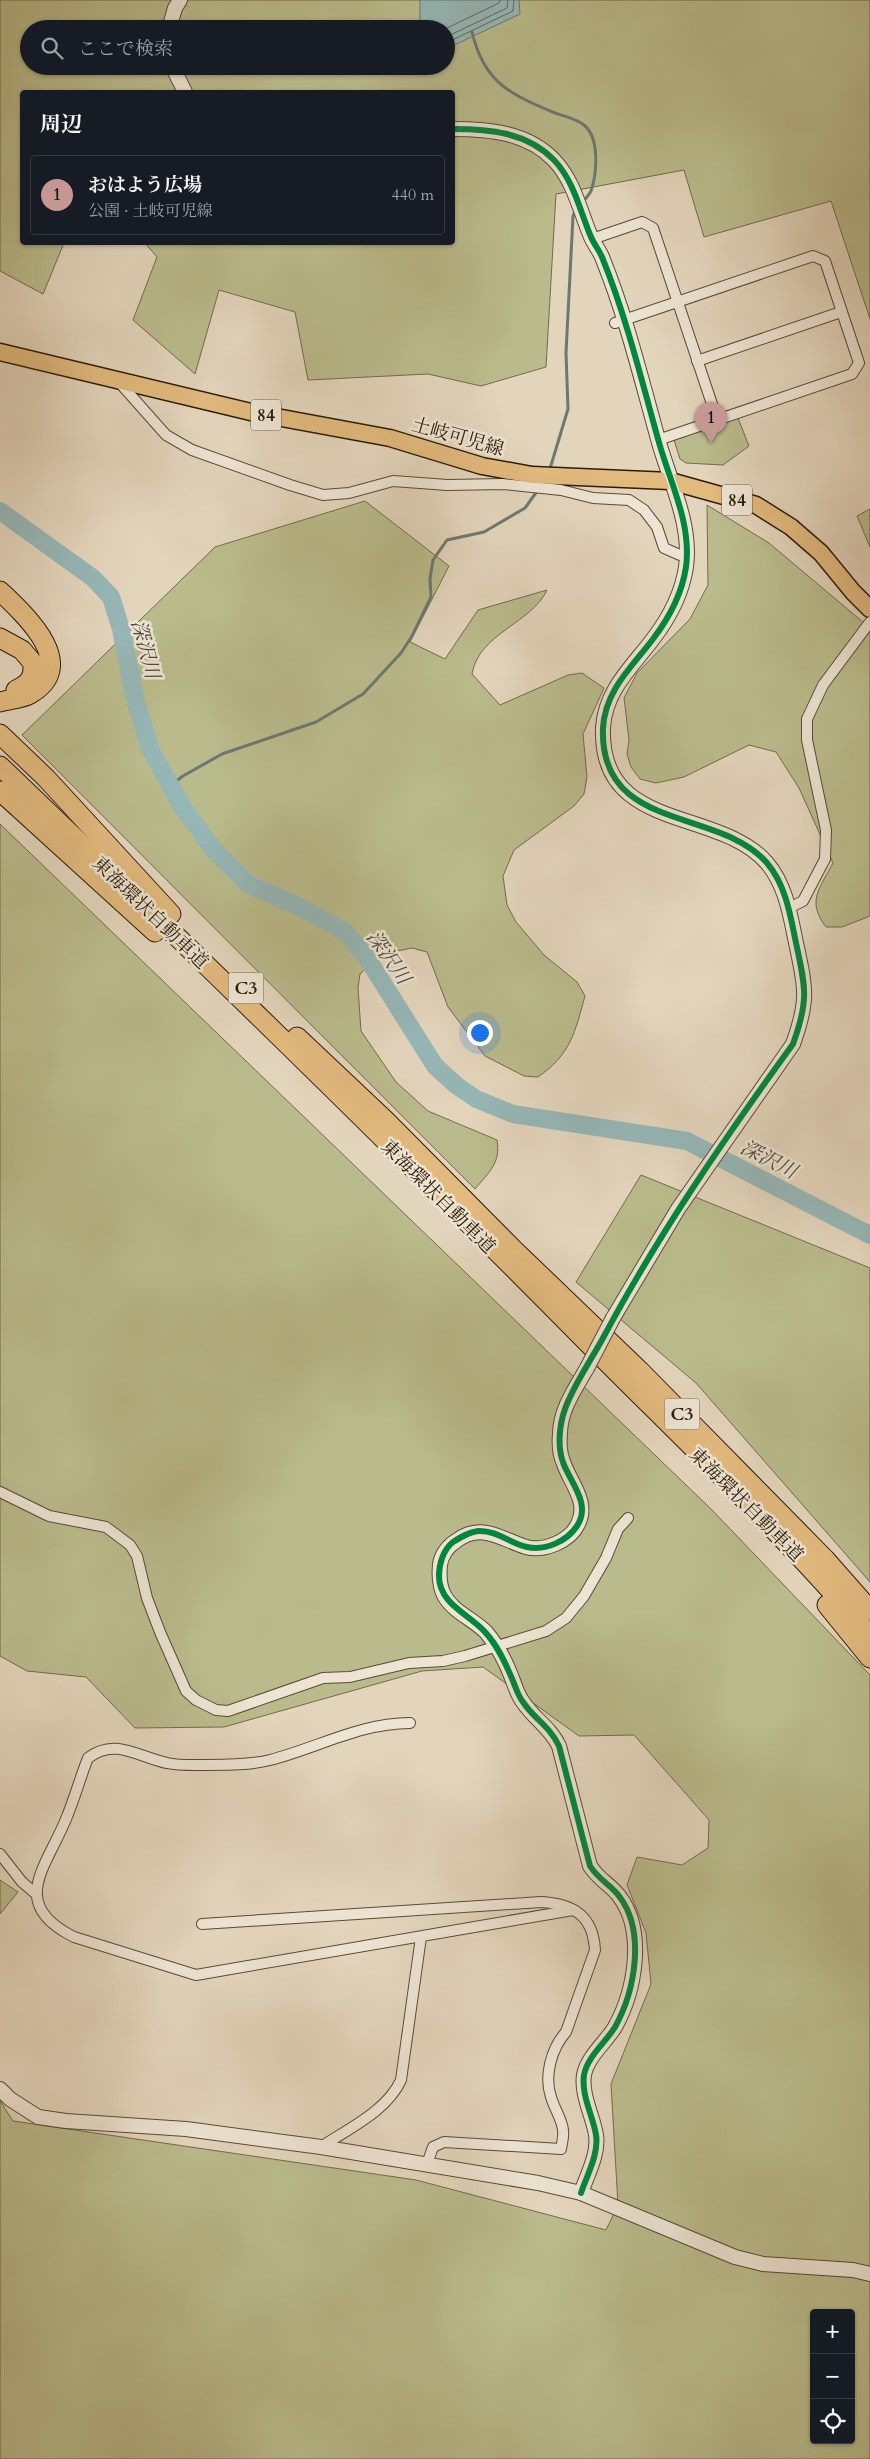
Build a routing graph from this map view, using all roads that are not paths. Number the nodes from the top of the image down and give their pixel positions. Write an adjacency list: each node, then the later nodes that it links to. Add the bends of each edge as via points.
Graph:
1 (180, 0): 2 (street)
2 (171, 20)
3 (176, 75): 4 (street)
4 (184, 90)
5 (455, 129): 6 (street, via 489,130 525,139 540,148 563,171)
6 (592, 239): 7 (street, via 642,222 653,228); 9 (street, via 602,256)
7 (676, 302): 8 (street, via 813,256 825,261); 9 (street); 11 (street)
8 (841, 312): 11 (street); 13 (street, via 859,363 852,374)
9 (619, 322): 14 (street, via 642,375)
10 (0, 352): 12 (main road, 土岐可児線 / 84)
11 (697, 361): 13 (street)
12 (119, 382): 15 (main road, 土岐可児線 / 84, via 254,413 390,438); 15 (street, via 166,435 192,450 323,495 349,493 393,481 447,485)
13 (717, 419): 14 (street)
14 (658, 440): 16 (street)
15 (532, 481): 17 (main road, 土岐可児線 / 84)
16 (670, 481): 17 (main road, 土岐可児線 / 84); 18 (street, via 683,517); 20 (main road, 土岐可児線 / 84, via 756,505 791,527 821,553)
17 (562, 484): 18 (street, via 594,498 629,500 644,510 656,527 664,548 680,555)
18 (687, 552): 29 (street, via 686,569 671,612 626,671 605,710 605,754 614,776 629,794 648,808 727,835 749,847 768,864)
19 (0, 591): 24 (highway, via 39,631 50,658 47,675 38,688 24,697)
20 (870, 609)
21 (870, 622): 29 (street, via 823,685 807,719 808,740 826,830 825,859 803,901)
22 (0, 638): 23 (highway, via 28,656 34,672 25,686 16,690)
23 (0, 690)
24 (0, 702)
25 (0, 734): 30 (highway, via 46,778)
26 (0, 756): 30 (highway, 東海環状自動車道 / C3)
27 (0, 766): 31 (highway, 東海環状自動車道 / C3)
28 (0, 791): 31 (highway, via 225,996)
29 (789, 908): 37 (street, bridge, via 806,990 806,1002 793,1044 678,1209 613,1318 565,1408 560,1432 564,1464 578,1491 582,1510 578,1524 559,1543 544,1548 527,1547 479,1531 463,1535 448,1546 440,1561 438,1578 444,1595 486,1633)
30 (171, 914): 35 (highway, 東海環状自動車道 / C3, via 640,1371 825,1559)
31 (301, 1059): 32 (highway, 東海環状自動車道 / C3)
32 (687, 1444): 36 (highway, 東海環状自動車道 / C3, via 790,1547); 38 (highway, C3)
33 (0, 1492): 37 (street, via 49,1516 106,1526 130,1545 186,1692 216,1710 228,1711 323,1678 350,1677 409,1663 443,1661)
34 (628, 1518): 37 (street, via 618,1529 584,1596 566,1618 546,1631)
35 (870, 1610)
36 (870, 1634)
37 (496, 1647): 48 (street, via 505,1660 522,1702 554,1735 590,1866 619,1895 636,1932 636,1952 624,2008 584,2074 584,2089 597,2149)
38 (870, 1658)
39 (410, 1723): 41 (street, via 367,1727 269,1760 224,1765 166,1763 129,1749 113,1747 96,1752 88,1758 66,1819 39,1876)
40 (0, 1854): 41 (street)
41 (36, 1894): 44 (street, via 38,1908 62,1931 196,1975)
42 (573, 1910): 43 (street, via 558,1903 541,1902); 44 (street); 47 (street, via 590,1925 595,1950 566,2032 551,2058 548,2084 563,2130 561,2149 444,2142 433,2147)
43 (202, 1924)
44 (421, 1937): 46 (street, via 401,2080 397,2089 382,2106)
45 (0, 2089): 46 (street, via 10,2100 38,2117 186,2129)
46 (321, 2147): 47 (street)
47 (427, 2164): 48 (street)
48 (581, 2193): 49 (street, via 735,2257 763,2264)
49 (870, 2274)

